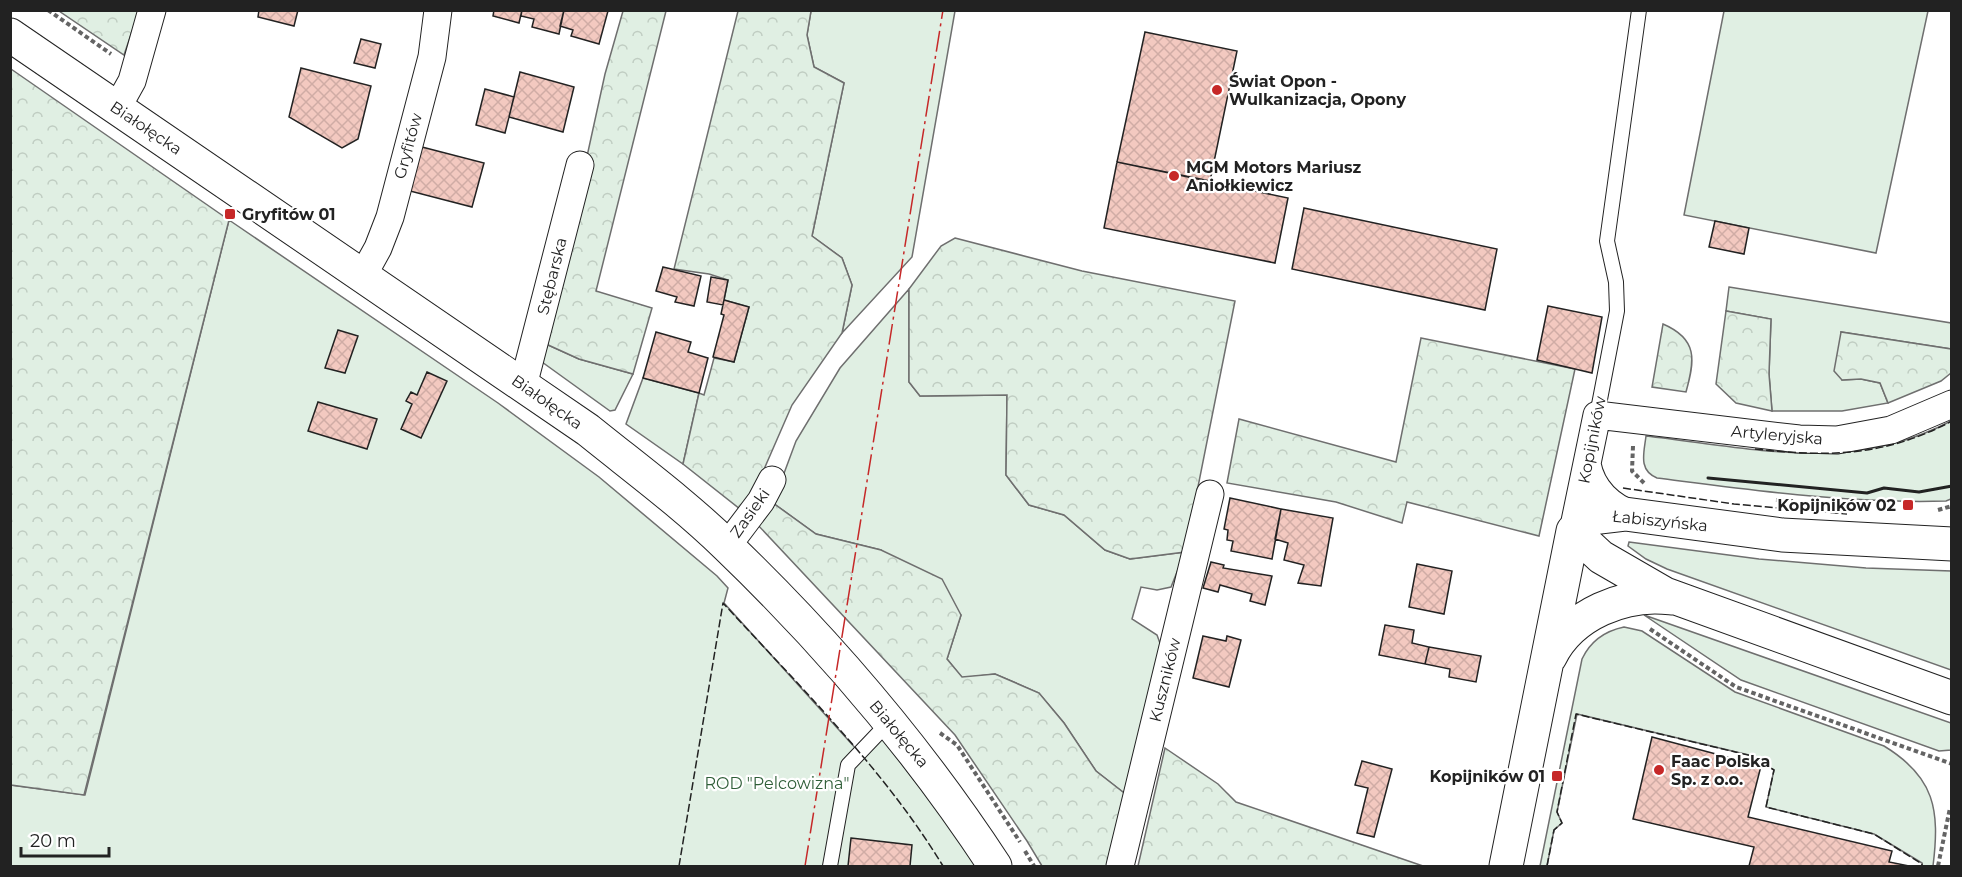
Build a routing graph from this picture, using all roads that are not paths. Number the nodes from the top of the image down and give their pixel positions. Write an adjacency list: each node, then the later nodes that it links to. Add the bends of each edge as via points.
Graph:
1 (152, 10): 5 (street, via 132,81)
2 (438, 10): 7 (street, Gryfitów, via 432,57 390,217)
3 (1639, 10): 10 (lane, Kopijników, via 1606,241 1616,282 1617,311)
4 (10, 35): 5 (street, Białołęcka)
5 (117, 108): 7 (street, Białołęcka)
6 (580, 165): 8 (street, Stębarska)
7 (362, 277): 8 (street, Białołęcka)
8 (523, 386): 17 (street, Białołęcka, via 588,430)
9 (1952, 404): 10 (street, Artyleryjska, via 1891,430 1837,440)
10 (1597, 416): 11 (street, Kopijników)
11 (1587, 464): 14 (street, via 1592,481 1603,496); 15 (street, Kopijników)
12 (772, 480): 17 (street, Zasieki)
13 (1209, 494): 24 (street, Kuszników)
14 (1635, 516): 15 (street, Łabiszyńska, via 1602,515); 16 (street, Łabiszyńska, via 1782,535)
15 (1573, 531): 18 (street, via 1600,557 1648,586); 19 (street, Kopijników)
16 (1952, 544)
17 (727, 546): 21 (street, Białołęcka, via 787,606)
18 (1684, 601): 19 (street, via 1646,597 1605,608 1564,637); 20 (street)
19 (1547, 663): 25 (street, Kopijników)
20 (1952, 698)
21 (890, 721): 22 (lane, via 848,765); 23 (street, Białołęcka, via 940,784)
22 (830, 867)
23 (995, 867)
24 (1120, 867)
25 (1506, 867)

